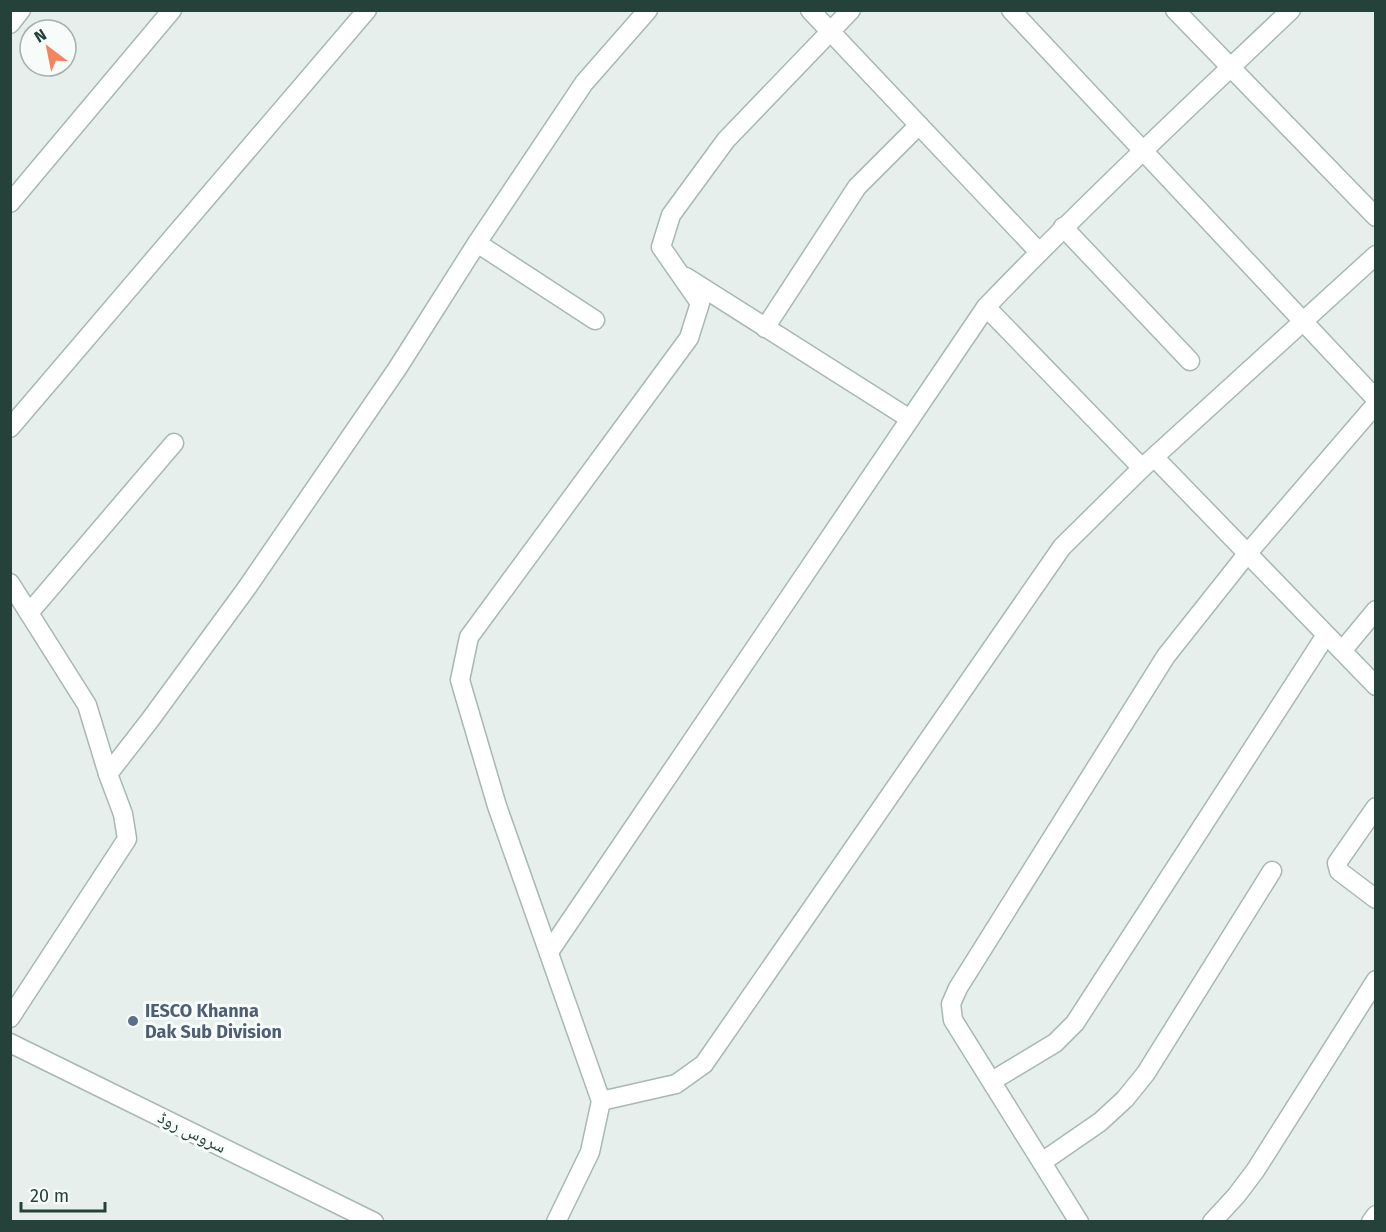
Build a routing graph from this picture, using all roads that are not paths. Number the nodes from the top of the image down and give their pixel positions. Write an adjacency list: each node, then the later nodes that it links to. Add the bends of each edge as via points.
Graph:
1 (21, 10): 10 (street)
2 (172, 10): 15 (street)
3 (367, 10): 29 (street)
4 (648, 10): 18 (street, via 584,83)
5 (810, 10): 11 (street)
6 (851, 10): 11 (street)
7 (1011, 10): 14 (street)
8 (1175, 10): 12 (street)
9 (1291, 10): 12 (street)
10 (10, 24)
11 (830, 31): 13 (street); 21 (street, via 726,140 671,215 661,247)
12 (1231, 68): 14 (street); 16 (street)
13 (919, 125): 19 (street); 25 (street, via 857,187)
14 (1142, 151): 17 (street); 24 (street)
15 (10, 203)
16 (1376, 217)
17 (1063, 228): 19 (street); 26 (street)
18 (477, 243): 23 (street); 39 (street, via 397,369 246,589)
19 (1039, 252): 22 (street)
20 (1376, 255): 24 (street)
21 (676, 271): 25 (street); 43 (street, via 700,303 688,338 469,637 460,680 497,806)
22 (986, 307): 28 (street); 31 (street)
23 (595, 320)
24 (1302, 323): 27 (street); 31 (street)
25 (765, 328): 28 (street)
26 (1190, 361)
27 (1376, 402): 32 (street)
28 (910, 419): 43 (street)
29 (10, 428)
30 (174, 443): 35 (street)
31 (1149, 463): 32 (street); 48 (street, via 1062,546 704,1064 676,1084)
32 (1247, 554): 36 (street); 47 (street, via 1166,656 958,988 951,1004 953,1020)
33 (10, 583): 35 (street)
34 (1376, 610): 37 (street)
35 (29, 613): 39 (street, via 87,705)
36 (1326, 635): 37 (street); 47 (street, via 1075,1023 1055,1043)
37 (1342, 651): 38 (street)
38 (1376, 686)
39 (108, 774): 45 (street, via 123,814 127,839)
40 (1376, 807): 42 (street, via 1337,867)
41 (1272, 871): 49 (street, via 1146,1073 1100,1122)
42 (1376, 899)
43 (549, 952): 48 (street)
44 (1376, 980): 54 (street, via 1255,1171)
45 (10, 1018)
46 (10, 1043): 51 (street, سروس روڈ)
47 (992, 1081): 49 (street)
48 (601, 1101): 52 (street, via 590,1152)
49 (1042, 1162): 53 (street)
50 (1376, 1215): 55 (street)
51 (374, 1221)
52 (556, 1221)
53 (1079, 1221)
54 (1212, 1221)
55 (1371, 1221)

